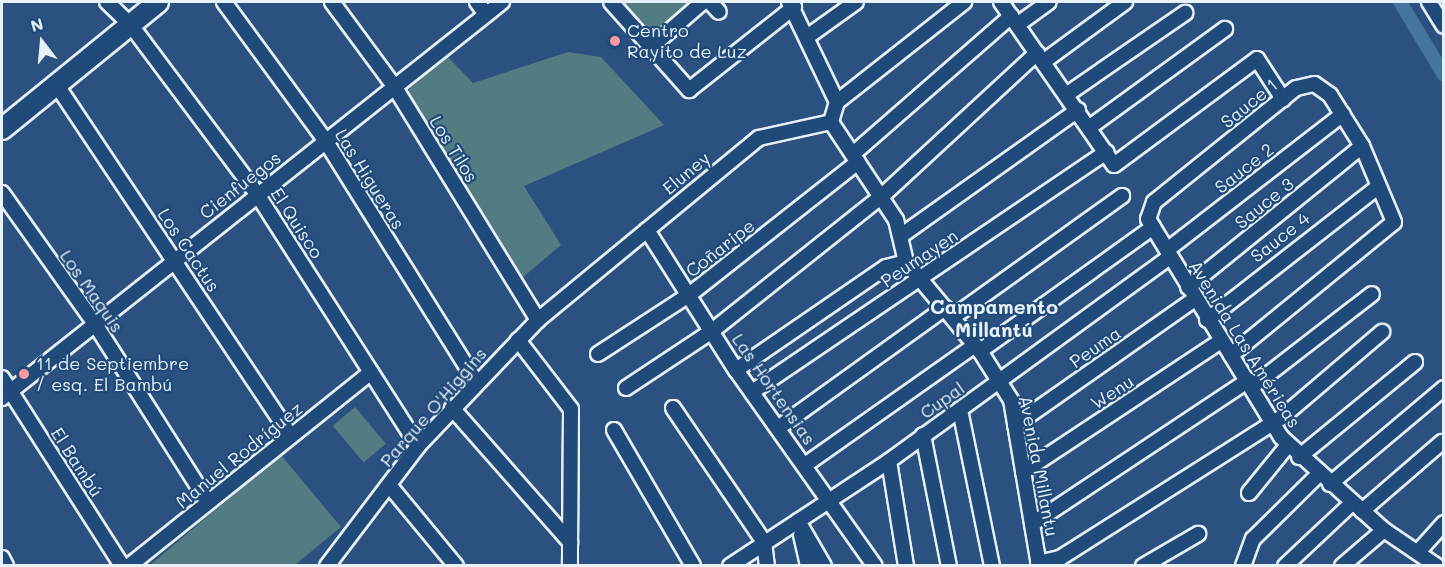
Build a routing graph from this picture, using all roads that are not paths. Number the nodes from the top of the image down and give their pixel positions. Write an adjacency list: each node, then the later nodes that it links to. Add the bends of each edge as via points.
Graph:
1 (107, 2): 19 (street, El Quisco)
2 (158, 2): 19 (street)
3 (224, 2): 35 (street, Las Higueras)
4 (332, 2): 26 (street, Los Tilos)
5 (477, 2): 17 (street)
6 (502, 2): 17 (street, Cienfuegos)
7 (611, 2): 23 (street)
8 (703, 2): 23 (street)
9 (856, 2): 22 (street)
10 (964, 2): 29 (street)
11 (1001, 2): 18 (street)
12 (1049, 2): 18 (street, Coñaripe)
13 (1125, 2): 24 (street)
14 (791, 4): 22 (street); 23 (street, via 689,90)
15 (1435, 4): 20 (street)
16 (1185, 13): 27 (street)
17 (486, 14): 26 (street, Cienfuegos)
18 (1014, 21): 24 (street); 38 (street, Coñaripe)
19 (130, 24): 25 (street); 41 (street, El Quisco)
20 (1443, 26)
21 (1225, 29): 33 (street)
22 (807, 37): 29 (street)
23 (651, 47)
24 (1040, 57): 27 (street); 42 (street)
25 (57, 84): 34 (street); 48 (street, Los Cactus)
26 (394, 86): 35 (street, Cienfuegos); 56 (street, Los Tilos)
27 (1066, 95): 30 (street)
28 (1282, 99): 31 (street, Sauce 1, via 1314,84); 37 (street, via 1257,59 1114,165); 44 (street, Sauce 1, via 1154,202)
29 (837, 102): 32 (street)
30 (1078, 110): 33 (street); 46 (street)
31 (1343, 114): 36 (street, Sauce 1); 47 (street, Sauce 2)
32 (831, 122): 38 (street); 45 (street, Eluney, via 759,138)
33 (1090, 127): 37 (street)
34 (2, 129)
35 (325, 140): 41 (street, Cienfuegos); 71 (street, Las Higueras)
36 (1362, 146): 39 (street, Sauce 1); 52 (street, Sauce 3)
37 (1106, 152): 50 (street, Peumayen)
38 (856, 158): 42 (street); 54 (street, Coñaripe)
39 (1378, 187): 57 (street, Sauce 4); 65 (street, Sauce 1, via 1394,222)
40 (2, 193): 58 (street, Los Maquis)
41 (257, 194): 48 (street, Cienfuegos); 68 (street, El Quisco)
42 (882, 196): 46 (street); 59 (street)
43 (1122, 196): 55 (street)
44 (1150, 223): 47 (street, Avenida Las Américas); 63 (street)
45 (647, 230): 51 (street, Eluney); 54 (street, Las Hortensias)
46 (902, 235): 49 (street)
47 (1169, 254): 52 (street, Avenida Las Américas); 70 (street, Cupal)
48 (174, 261): 58 (street, Cienfuegos); 85 (street, Los Cactus)
49 (906, 262): 50 (street, Avenida Millantu); 67 (street, via 886,267)
50 (920, 279): 55 (street, Avenida Millantu); 75 (street, Peumayen)
51 (580, 284): 56 (street, Parque O'Higgins)
52 (1192, 293): 57 (street, Avenida Las Américas); 81 (street, Peuma)
53 (1372, 294): 72 (street)
54 (689, 295): 59 (street, Las Hortensias); 64 (street, Coñaripe)
55 (949, 312): 63 (street, Avenida Millantu); 82 (street)
56 (538, 320): 61 (street, Parque O'Higgins)
57 (1207, 320): 62 (street, Avenida Las Américas)
58 (95, 324): 76 (street, Cienfuegos); 98 (street, Los Maquis)
59 (712, 331): 67 (street, Las Hortensias); 73 (street)
60 (1382, 332): 80 (street, via 1281,418)
61 (518, 340): 71 (street, Parque O'Higgins); 106 (street, via 570,406)
62 (1221, 341): 65 (street, Avenida Las Américas); 92 (street, Wenu)
63 (978, 348): 70 (street, Avenida Millantu); 91 (street)
64 (598, 354)
65 (1231, 355): 72 (street, Avenida Las Américas)
66 (1415, 362): 89 (street)
67 (736, 370): 75 (street, Las Hortensias)
68 (371, 372): 85 (street, Manuel Rodríguez); 88 (street, El Quisco)
69 (2, 378): 76 (street, El Bambú)
70 (1001, 381): 79 (street, Cupal); 81 (street, Avenida Millantu)
71 (476, 382): 77 (street, Parque O'Higgins)
72 (1251, 383): 80 (street, Avenida Las Américas); 102 (street)
73 (626, 388)
74 (1443, 388): 94 (street)
75 (752, 392): 82 (street, Las Hortensias)
76 (6, 394): 112 (street, El Bambú)
77 (452, 408): 88 (street, Parque O'Higgins); 106 (street)
78 (673, 408): 105 (street)
79 (960, 410): 84 (street, Cupal); 125 (street)
80 (1271, 420): 87 (street, Avenida Las Américas); 109 (street, via 1060,558)
81 (1016, 425): 92 (street, Avenida Millantu)
82 (778, 428): 91 (street, Las Hortensias)
83 (614, 430): 117 (street)
84 (923, 435): 90 (street, Cupal); 124 (street)
85 (291, 436): 98 (street, Manuel Rodríguez)
86 (1442, 442): 99 (street)
87 (1288, 445): 89 (street, Avenida Las Américas); 96 (street)
88 (418, 446): 95 (street, Parque O'Higgins)
89 (1299, 457): 93 (street, Avenida Las Américas)
90 (889, 461): 97 (street, Cupal); 123 (street)
91 (805, 465): 97 (street, Las Hortensias)
92 (1023, 472): 102 (street, Avenida Millantu)
93 (1319, 474): 94 (street, Avenida Las Américas); 126 (street, via 1253,539)
94 (1330, 484): 99 (street, Avenida Las Américas)
95 (389, 485): 114 (street, Parque O'Higgins); 115 (street)
96 (1249, 493)
97 (831, 498): 100 (street, Cupal); 122 (street, Las Hortensias)
98 (208, 502): 113 (street, Manuel Rodríguez)
99 (1357, 507): 103 (street, Avenida Las Américas); 127 (street)
100 (798, 521): 105 (street, Cupal); 120 (street); 121 (street)
101 (1443, 523): 107 (street)
102 (1032, 524): 109 (street, Avenida Millantu)
103 (1384, 530): 107 (street, Avenida Las Américas); 128 (street)
104 (1198, 534): 110 (street)
105 (764, 542): 118 (street, Cupal); 119 (street)
106 (570, 543): 116 (street)
107 (1418, 552): 129 (street, Avenida Las Américas)
108 (2, 558): 111 (street)
109 (1038, 564)
110 (1148, 564)
111 (6, 566)
112 (122, 566)
113 (129, 566)
114 (327, 566)
115 (456, 566)
116 (570, 566)
117 (693, 566)
118 (730, 566)
119 (767, 566)
120 (808, 566)
121 (824, 566)
122 (875, 566)
123 (906, 566)
124 (949, 566)
125 (992, 566)
126 (1243, 566)
127 (1285, 566)
128 (1342, 566)
129 (1437, 566)

